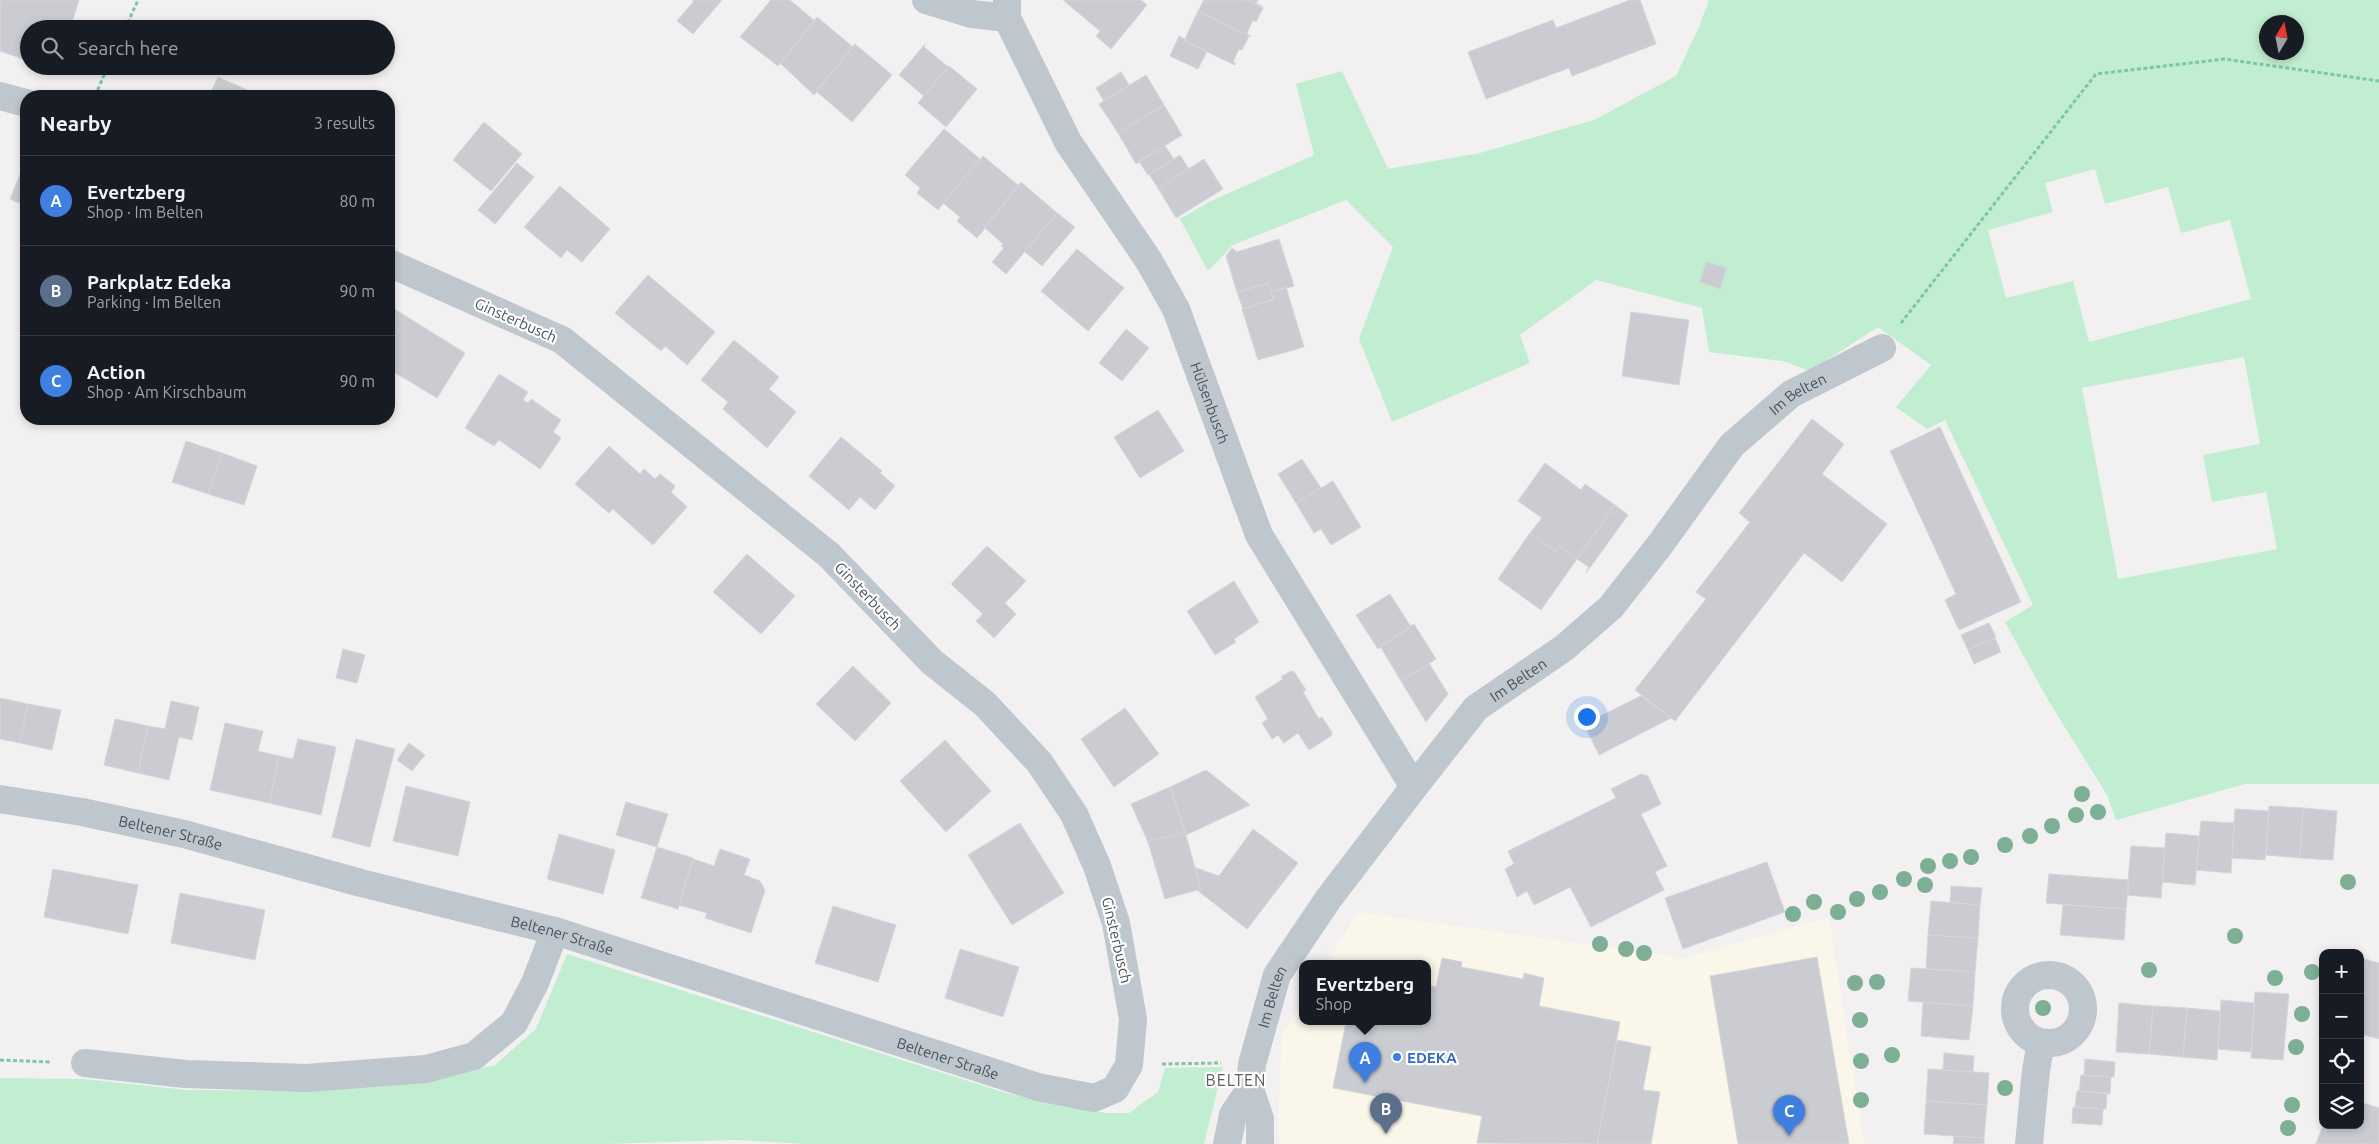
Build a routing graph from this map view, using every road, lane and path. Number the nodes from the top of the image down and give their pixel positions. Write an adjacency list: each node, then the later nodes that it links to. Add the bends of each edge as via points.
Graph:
1 (138, 0): 4 (path)
2 (926, 0): 3 (street, Hülsenbusch, via 972,14)
3 (1007, 9): 12 (street, Hülsenbusch, via 1068,142 1149,262 1176,310 1259,535)
4 (129, 20)
5 (104, 75): 7 (path)
6 (2379, 81): 11 (path, via 2224,59 2096,74)
7 (98, 90)
8 (0, 96): 9 (street)
9 (20, 101)
10 (395, 266): 18 (street, Ginsterbusch, via 562,340 829,555 932,662 985,704 1039,762 1074,814 1097,866 1116,923 1134,1020)
11 (1882, 348): 12 (street, Im Belten, via 1791,394 1732,445 1611,607 1564,648 1476,708)
12 (1414, 787): 19 (street, Im Belten, via 1329,898 1277,975)
13 (0, 799): 14 (street, Beltener Straße, via 82,812 184,834 361,883)
14 (554, 931): 17 (street, via 535,983 514,1023 474,1056 426,1069 307,1078 185,1074); 20 (street, Beltener Straße, via 1038,1087 1094,1098)
15 (2041, 1043): 23 (street)
16 (0, 1060): 17 (path)
17 (85, 1063)
18 (1129, 1065): 19 (path, via 1199,1063); 20 (street, Ginsterbusch)
19 (1251, 1076): 21 (street, Im Belten, via 1233,1115); 22 (street, via 1260,1119)
20 (1115, 1089)
21 (1227, 1144)
22 (1260, 1144)
23 (2029, 1144)

